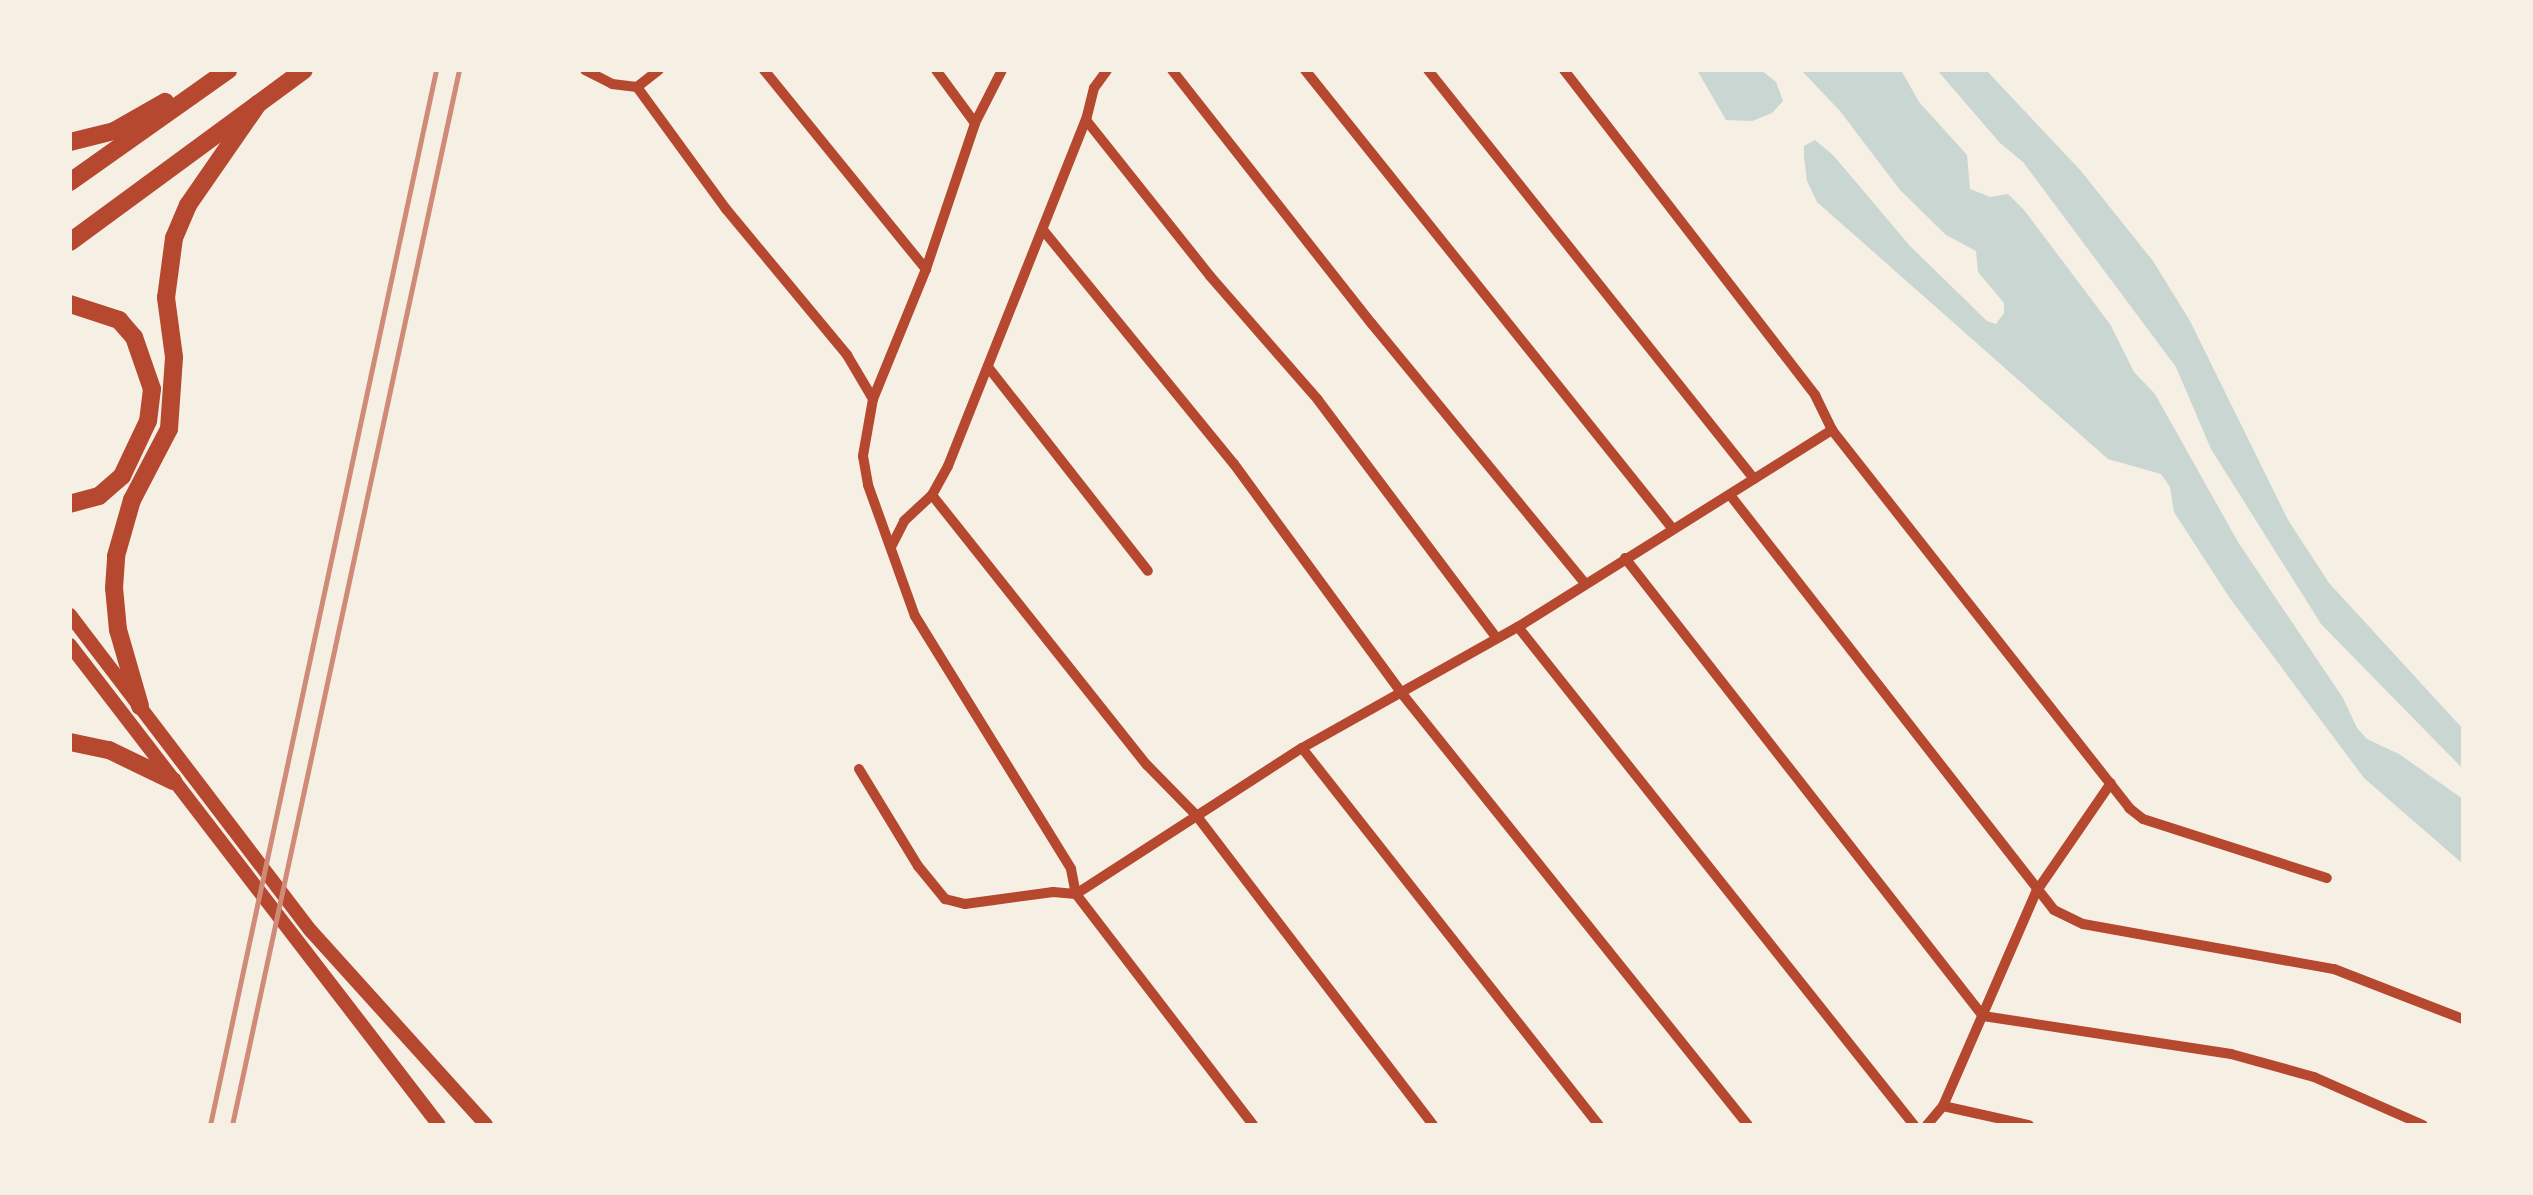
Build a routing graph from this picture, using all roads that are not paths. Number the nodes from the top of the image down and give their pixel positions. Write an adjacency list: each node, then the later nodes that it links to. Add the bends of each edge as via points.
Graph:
1 (225, 70): 17 (highway, via 114,131); 18 (highway)
2 (304, 70): 14 (highway)
3 (585, 70): 13 (street)
4 (659, 70): 13 (street)
5 (764, 70): 21 (street)
6 (936, 70): 16 (street)
7 (1002, 70): 16 (street)
8 (1106, 70): 15 (street)
9 (1172, 70): 34 (street)
10 (1305, 70): 30 (street)
11 (1428, 70): 26 (street)
12 (1564, 70): 25 (street, via 1815,395)
13 (637, 88): 24 (street, via 847,356)
14 (258, 104): 20 (highway); 40 (highway, via 188,205 174,238 166,298 174,357 170,429 132,500 116,556 118,630)
15 (1086, 120): 19 (street); 37 (street, via 1318,400)
16 (975, 122): 21 (street)
17 (70, 142)
18 (70, 182)
19 (1043, 230): 23 (street); 39 (street, via 1234,464)
20 (70, 242)
21 (926, 269): 24 (street)
22 (70, 304): 29 (highway, via 119,320 134,337 152,389 148,421 122,476 98,496)
23 (988, 366): 27 (street); 33 (street)
24 (873, 399): 31 (street, via 864,456)
25 (1832, 430): 26 (street); 45 (street)
26 (1754, 480): 28 (street)
27 (932, 495): 31 (street, via 904,522); 46 (street, via 1147,764)
28 (1730, 496): 30 (street); 48 (street)
29 (70, 504)
30 (1672, 528): 32 (street)
31 (891, 547): 49 (street, via 914,616 1070,868)
32 (1625, 558): 34 (street); 50 (street)
33 (1148, 571)
34 (1585, 583): 36 (street)
35 (70, 616): 40 (main road)
36 (1518, 627): 37 (street); 59 (street)
37 (1496, 637): 39 (street)
38 (70, 645): 44 (main road)
39 (1403, 695): 42 (street); 58 (street)
40 (140, 706): 54 (main road, via 311,931)
41 (70, 742): 44 (highway, via 109,750)
42 (1302, 748): 46 (street); 57 (street)
43 (859, 770): 49 (street, via 945,899 965,904)
44 (172, 781): 53 (main road)
45 (2111, 783): 47 (street, via 2143,818); 48 (street)
46 (1196, 814): 49 (street); 56 (street)
47 (2327, 878)
48 (2036, 892): 50 (street); 51 (street, via 2083,924 2316,964)
49 (1076, 894): 55 (street)
50 (1984, 1016): 52 (street); 62 (street, via 2231,1054 2314,1077)
51 (2463, 1019)
52 (1943, 1106): 60 (street); 61 (street)
53 (440, 1125)
54 (486, 1125)
55 (1254, 1125)
56 (1433, 1125)
57 (1600, 1125)
58 (1748, 1125)
59 (1914, 1125)
60 (1927, 1125)
61 (2029, 1125)
62 (2423, 1125)

